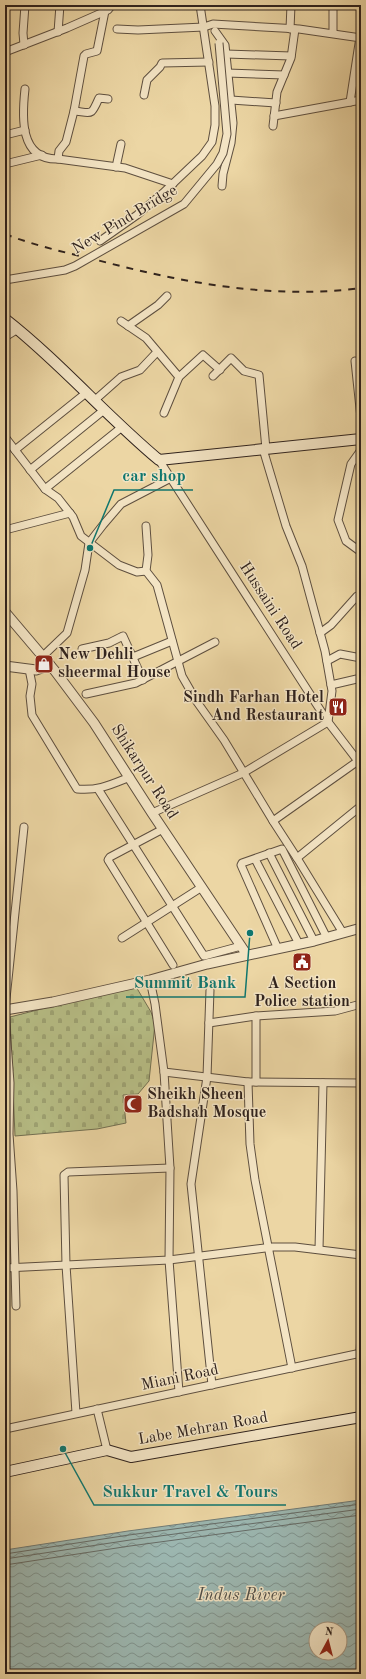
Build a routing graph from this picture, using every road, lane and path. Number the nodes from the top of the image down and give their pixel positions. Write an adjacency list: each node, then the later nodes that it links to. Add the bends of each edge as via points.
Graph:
1 (25, 5): 15 (street, via 22,33)
2 (60, 5): 12 (street)
3 (112, 5): 7 (street)
4 (291, 5): 11 (street)
5 (333, 5): 13 (street)
6 (201, 7): 8 (street); 9 (street)
7 (105, 11): 12 (street); 30 (street, via 96,51 84,56)
8 (204, 27): 9 (street); 10 (street); 19 (street)
9 (214, 28): 11 (street); 17 (street, via 225,45); 43 (street, New Pind Bridge, bridge, via 219,43 226,144 217,164 184,204 75,266)
10 (117, 29)
11 (293, 29): 13 (street); 18 (street)
12 (58, 32): 15 (street)
13 (332, 33): 14 (street)
14 (360, 38): 20 (street)
15 (24, 45): 16 (street)
16 (5, 52)
17 (226, 54): 18 (street); 21 (street)
18 (291, 56): 22 (street)
19 (209, 62): 24 (street, via 162,63 147,80); 40 (street, via 215,106 212,142 202,156)
20 (358, 67): 28 (street)
21 (226, 73): 22 (street); 26 (street)
22 (284, 75): 29 (street, via 277,92)
23 (25, 89): 33 (street, via 22,112)
24 (144, 95)
25 (108, 99): 30 (street, via 99,98 91,112)
26 (231, 100): 29 (street); 41 (street, via 232,137)
27 (361, 100): 28 (street)
28 (350, 102): 31 (street)
29 (276, 103): 31 (street)
30 (74, 111): 37 (street, via 66,142 59,150)
31 (274, 116): 32 (street)
32 (273, 126)
33 (24, 130): 34 (street); 36 (street, via 27,140)
34 (5, 135)
35 (121, 144): 39 (street)
36 (42, 155): 37 (street, via 49,159); 38 (street)
37 (58, 159): 39 (street)
38 (5, 164)
39 (116, 167): 40 (street)
40 (173, 184): 42 (street)
41 (222, 186)
42 (100, 241)
43 (5, 280)
44 (167, 296): 47 (street)
45 (5, 319): 48 (main road)
46 (121, 321): 47 (street)
47 (128, 326): 50 (street, via 146,338)
48 (18, 329): 49 (street); 55 (main road)
49 (5, 337)
50 (157, 352): 53 (street); 57 (street, via 140,370 121,377)
51 (354, 361): 56 (street)
52 (220, 370): 53 (street, via 203,355); 54 (street); 64 (street, via 231,358 244,371 259,375)
53 (179, 376): 59 (street)
54 (213, 376)
55 (86, 393): 57 (main road); 65 (street)
56 (360, 399): 60 (street)
57 (94, 400): 58 (main road)
58 (104, 410): 61 (main road); 68 (street)
59 (164, 413)
60 (361, 418)
61 (122, 427): 67 (main road); 70 (street)
62 (5, 438): 65 (street)
63 (361, 439): 64 (main road)
64 (265, 449): 67 (main road); 79 (street)
65 (15, 450): 68 (street)
66 (361, 450): 75 (street, via 351,464 338,520 346,541)
67 (159, 460): 69 (street, Hussaini Road)
68 (30, 470): 70 (street)
69 (171, 478): 74 (street, via 121,504); 95 (street, Hussaini Road)
70 (45, 489): 71 (street, via 58,498)
71 (70, 513): 73 (street); 74 (street, via 81,536)
72 (146, 526): 76 (street)
73 (5, 530)
74 (90, 543): 76 (street, via 119,565 137,572); 83 (street, via 86,570 67,633)
75 (361, 552)
76 (146, 571): 80 (street, via 157,585)
77 (361, 595): 79 (street)
78 (5, 612): 83 (street, Shikarpur Road)
79 (320, 633): 87 (street)
80 (172, 641): 84 (street); 86 (street)
81 (215, 642): 86 (street)
82 (82, 649): 84 (street, via 109,643 123,636)
83 (42, 657): 88 (street, Shikarpur Road)
84 (133, 657): 92 (street)
85 (361, 658): 87 (street, via 340,654)
86 (178, 661): 92 (street); 97 (street, via 182,676 197,702)
87 (327, 661): 93 (street)
88 (50, 665): 90 (street, via 36,670); 98 (street, Shikarpur Road, via 94,723)
89 (5, 666): 90 (street)
90 (29, 669): 99 (street, via 32,684 32,715 77,789)
91 (361, 678): 93 (street)
92 (143, 680): 94 (street)
93 (331, 685): 95 (street)
94 (86, 694)
95 (328, 722): 96 (street, Hussaini Road); 97 (street)
96 (360, 763): 102 (street)
97 (243, 773): 101 (street); 102 (street)
98 (130, 777): 99 (street); 101 (street, Shikarpur Road)
99 (98, 789): 105 (street)
100 (361, 806): 107 (street)
101 (152, 813): 104 (street, Shikarpur Road)
102 (273, 822): 107 (street)
103 (24, 827): 125 (street)
104 (163, 829): 105 (street); 109 (street, Shikarpur Road)
105 (134, 844): 110 (street); 111 (street, via 108,860)
106 (269, 853): 108 (street); 115 (street, via 282,849 284,851); 116 (street)
107 (298, 858): 113 (street)
108 (255, 859): 117 (street); 119 (street, via 242,863 241,868)
109 (202, 887): 110 (street); 118 (street, Shikarpur Road)
110 (172, 906): 111 (street); 118 (street, via 204,956)
111 (146, 923): 114 (street); 121 (street)
112 (361, 929): 113 (street)
113 (343, 933): 115 (street)
114 (122, 938)
115 (327, 938): 116 (street)
116 (314, 941): 117 (street)
117 (299, 944): 119 (street)
118 (241, 946): 120 (street, Shikarpur Road)
119 (278, 948): 120 (street)
120 (247, 955): 122 (street)
121 (173, 965)
122 (150, 980): 125 (street, via 53,1002); 129 (street)
123 (210, 990): 128 (street)
124 (361, 1004): 127 (street, via 335,1011)
125 (5, 1009)
126 (5, 1015): 133 (street)
127 (256, 1016): 128 (street); 132 (street)
128 (209, 1023): 130 (street)
129 (164, 1072): 130 (street); 136 (street)
130 (207, 1077): 131 (street); 140 (street, via 191,1184)
131 (248, 1082): 132 (street); 137 (street, via 250,1144)
132 (256, 1082): 134 (street)
133 (7, 1083): 144 (street)
134 (323, 1083): 135 (street); 138 (street)
135 (361, 1083)
136 (170, 1168): 141 (street); 142 (street, via 64,1174)
137 (268, 1248): 138 (street); 140 (street); 148 (street)
138 (319, 1249): 139 (street)
139 (361, 1255)
140 (199, 1257): 141 (street); 149 (street)
141 (169, 1260): 142 (street); 150 (street)
142 (66, 1265): 144 (street); 152 (street)
143 (5, 1268): 144 (street)
144 (15, 1268): 145 (street)
145 (16, 1306)
146 (361, 1334): 147 (street)
147 (361, 1353): 148 (street, Miani Road)
148 (292, 1368): 149 (street, Miani Road)
149 (212, 1386): 150 (street, Miani Road)
150 (179, 1392): 151 (street, Miani Road)
151 (97, 1409): 152 (street, Miani Road); 155 (street)
152 (76, 1413): 154 (street, Miani Road)
153 (361, 1417): 155 (main road, Labe Mehran Road, via 131,1457)
154 (5, 1429)
155 (106, 1450): 156 (main road, Labe Mehran Road)
156 (5, 1472)

